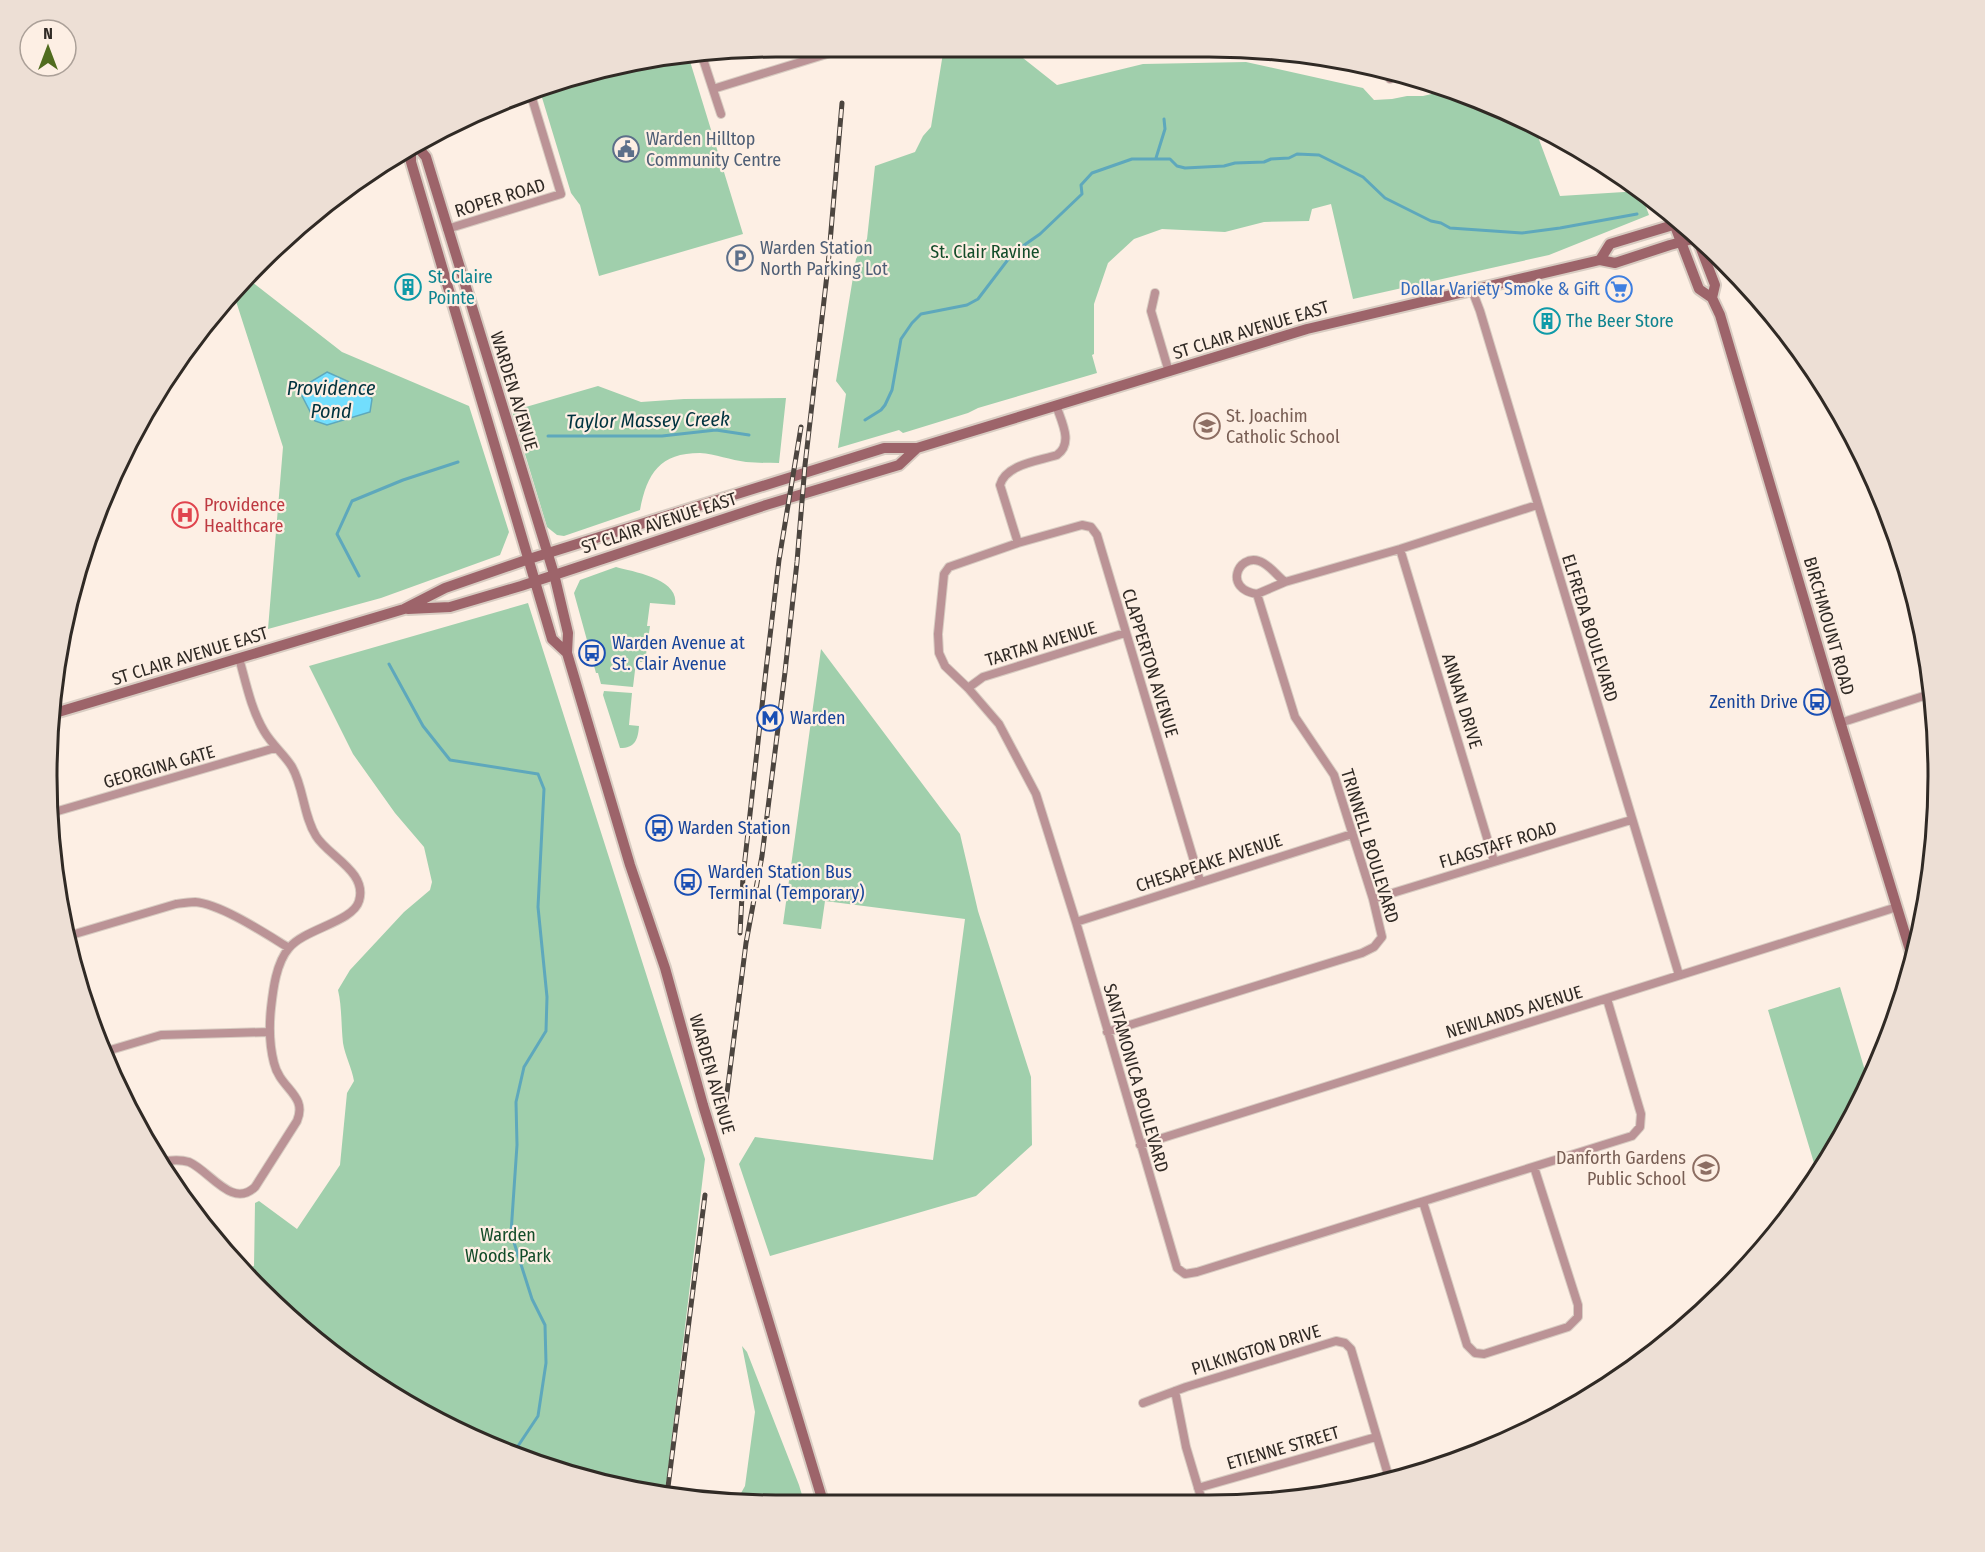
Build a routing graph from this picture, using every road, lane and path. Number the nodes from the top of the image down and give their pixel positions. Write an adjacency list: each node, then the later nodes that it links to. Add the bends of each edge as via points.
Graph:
1 (817, 57): 3 (street)
2 (704, 61): 3 (street)
3 (713, 89): 5 (street)
4 (532, 100): 9 (street, ROPER ROAD, via 561,195)
5 (721, 114)
6 (420, 151): 9 (main road, WARDEN AVENUE, via 426,157)
7 (411, 156): 25 (main road, WARDEN AVENUE)
8 (1671, 225): 14 (main road, ST CLAIR AVENUE EAST, via 1610,244)
9 (447, 230): 24 (main road, WARDEN AVENUE)
10 (1681, 233): 12 (main road, BIRCHMOUNT ROAD)
11 (1688, 240): 12 (main road, ST CLAIR AVENUE EAST)
12 (1682, 242): 14 (main road, ST CLAIR AVENUE EAST, via 1615,263); 17 (main road, BIRCHMOUNT ROAD, via 1699,290)
13 (1704, 256): 17 (main road, BIRCHMOUNT ROAD, via 1715,285)
14 (1600, 260): 15 (main road, ST CLAIR AVENUE EAST)
15 (1472, 290): 18 (main road, ST CLAIR AVENUE EAST, via 1307,329); 21 (street, ELFREDA BOULEVARD)
16 (1155, 293): 18 (street, via 1151,311)
17 (1712, 298): 37 (main road, BIRCHMOUNT ROAD)
18 (1169, 372): 19 (main road, ST CLAIR AVENUE EAST)
19 (1056, 405): 20 (main road, ST CLAIR AVENUE EAST); 22 (street, via 1066,440 1061,452 1009,471 1000,484)
20 (916, 448): 24 (main road, ST CLAIR AVENUE EAST, via 884,448); 26 (main road, ST CLAIR AVENUE EAST, via 899,465)
21 (1537, 505): 23 (street); 40 (street, ELFREDA BOULEVARD)
22 (1018, 543): 31 (street, CLAPPERTON AVENUE, via 1082,525 1091,527 1097,535); 34 (street, SANTAMONICA BOULEVARD, via 949,567 944,574 939,653 945,666)
23 (1400, 549): 28 (street); 42 (street, ANNAN DRIVE)
24 (547, 553): 25 (main road, ST CLAIR AVENUE EAST); 26 (main road, WARDEN AVENUE)
25 (529, 559): 27 (main road, WARDEN AVENUE); 30 (main road, ST CLAIR AVENUE EAST, via 445,588)
26 (554, 574): 27 (main road, ST CLAIR AVENUE EAST); 32 (main road, WARDEN AVENUE, via 568,633)
27 (535, 581): 30 (main road, ST CLAIR AVENUE EAST, via 450,607); 32 (main road, WARDEN AVENUE, via 552,639)
28 (1285, 582): 29 (street); 29 (street, via 1263,563 1246,562 1237,580 1247,593)
29 (1257, 594): 41 (street, TRINNELL BOULEVARD, via 1295,717 1334,775)
30 (405, 609): 33 (main road, ST CLAIR AVENUE EAST)
31 (1125, 633): 34 (street, TARTAN AVENUE, via 983,677); 43 (street, CLAPPERTON AVENUE)
32 (567, 652): 64 (main road, WARDEN AVENUE)
33 (239, 658): 36 (main road, ST CLAIR AVENUE EAST); 38 (street, via 253,708)
34 (968, 688): 46 (street, SANTAMONICA BOULEVARD, via 999,724 1032,783)
35 (1923, 696): 37 (street)
36 (61, 711)
37 (1840, 723): 45 (main road, BIRCHMOUNT ROAD)
38 (275, 748): 39 (street, GEORGINA GATE); 49 (street, via 292,767 317,838 354,876 360,891 355,909 305,935)
39 (58, 811)
40 (1631, 820): 42 (street, FLAGSTAFF ROAD); 50 (street, ELFREDA BOULEVARD)
41 (1352, 834): 43 (street, CHESAPEAKE AVENUE); 44 (street, TRINNELL BOULEVARD)
42 (1494, 861): 44 (street, FLAGSTAFF ROAD)
43 (1200, 881): 46 (street, CHESAPEAKE AVENUE)
44 (1373, 899): 53 (street, TRINNELL BOULEVARD, via 1382,938 1374,947)
45 (1897, 907): 48 (main road, BIRCHMOUNT ROAD); 50 (street, NEWLANDS AVENUE)
46 (1076, 922): 53 (street, SANTAMONICA BOULEVARD)
47 (75, 934): 49 (street, via 195,902 226,912)
48 (1908, 943)
49 (289, 948): 52 (street, via 277,974)
50 (1679, 975): 51 (street, NEWLANDS AVENUE)
51 (1607, 999): 55 (street, NEWLANDS AVENUE); 57 (street, SANTAMONICA BOULEVARD, via 1641,1114 1640,1127 1632,1136)
52 (269, 1032): 54 (street, via 161,1035); 56 (street, via 274,1064 281,1081 299,1101 301,1111 255,1187 249,1194 237,1194 199,1167)
53 (1107, 1032): 55 (street, SANTAMONICA BOULEVARD)
54 (111, 1050)
55 (1140, 1145): 58 (street, SANTAMONICA BOULEVARD, via 1177,1268 1185,1274)
56 (169, 1161)
57 (1534, 1167): 58 (street, SANTAMONICA BOULEVARD); 58 (street, via 1578,1305 1578,1317 1568,1327 1484,1354 1475,1353 1467,1345)
58 (1423, 1202)
59 (1175, 1391): 60 (street, PILKINGTON DRIVE); 61 (street, PILKINGTON DRIVE, via 1336,1341 1345,1343 1351,1349); 63 (street)
60 (1143, 1403)
61 (1376, 1437): 62 (street, PILKINGTON DRIVE); 63 (street, ETIENNE STREET)
62 (1387, 1473)
63 (1198, 1488): 65 (street)
64 (821, 1495)
65 (1200, 1495)

